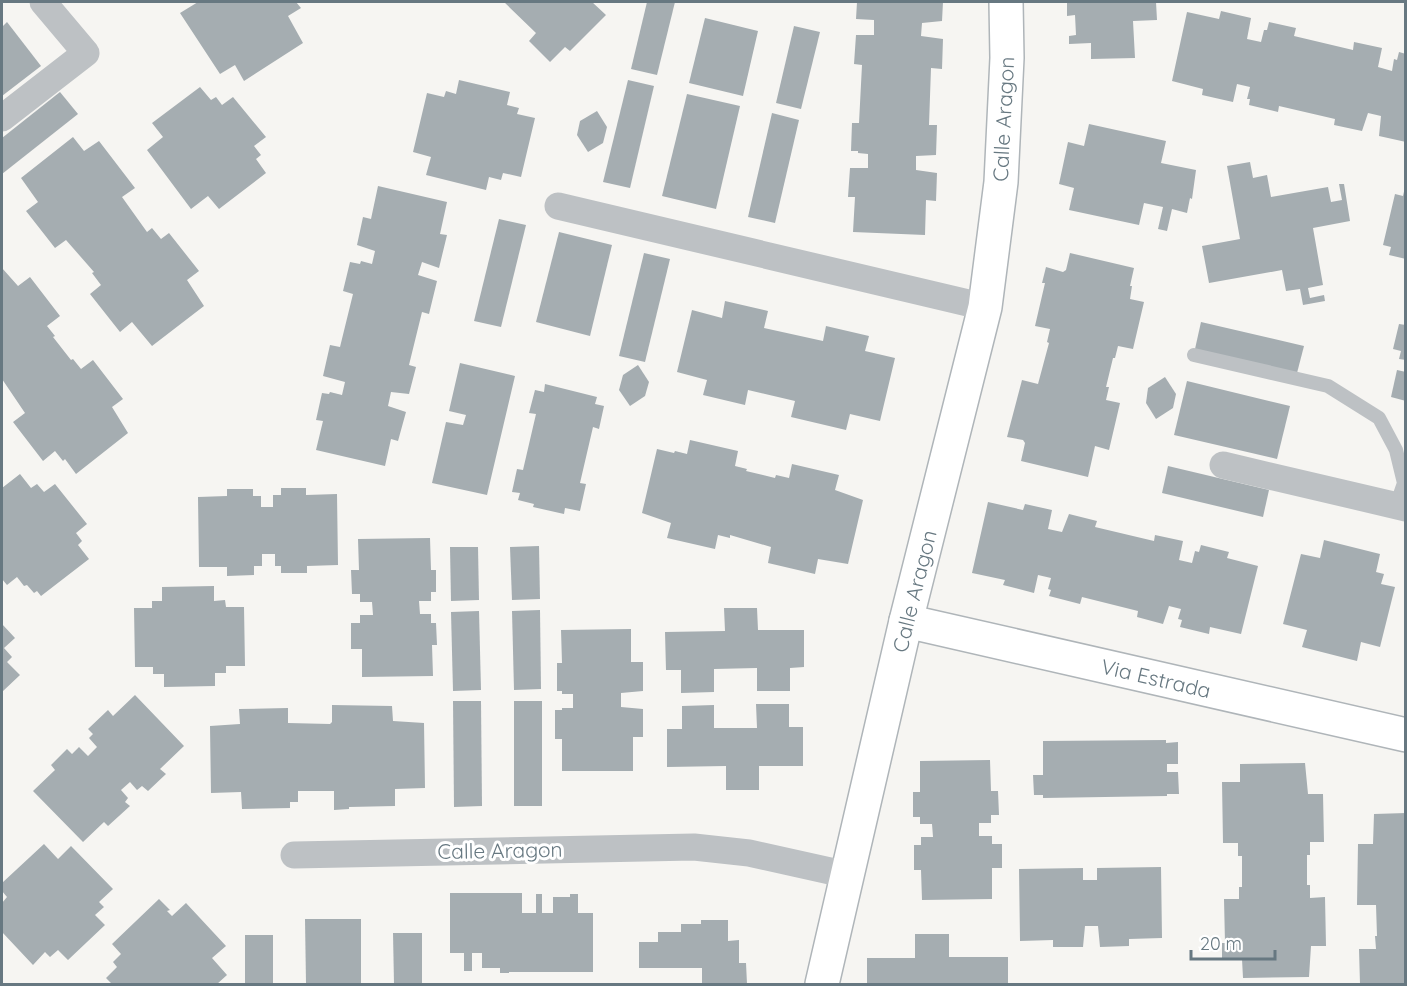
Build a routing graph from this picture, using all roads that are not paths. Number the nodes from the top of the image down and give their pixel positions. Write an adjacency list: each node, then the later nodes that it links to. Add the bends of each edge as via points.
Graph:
1 (42, 2): 3 (street, via 86,53)
2 (1006, 2): 5 (street, Calle Aragon, via 1001,182)
3 (2, 118)
4 (558, 206): 5 (street)
5 (985, 307): 9 (street, Calle Aragon)
6 (1194, 355): 8 (lane, via 1328,386 1380,418 1396,450 1404,483)
7 (1223, 465): 8 (street)
8 (1401, 507)
9 (906, 621): 10 (street, Via Estrada); 12 (street, Calle Aragon)
10 (1406, 735)
11 (294, 855): 12 (street, Calle Aragon, via 694,847 749,853)
12 (848, 875): 13 (street, Calle Aragon)
13 (822, 984)

